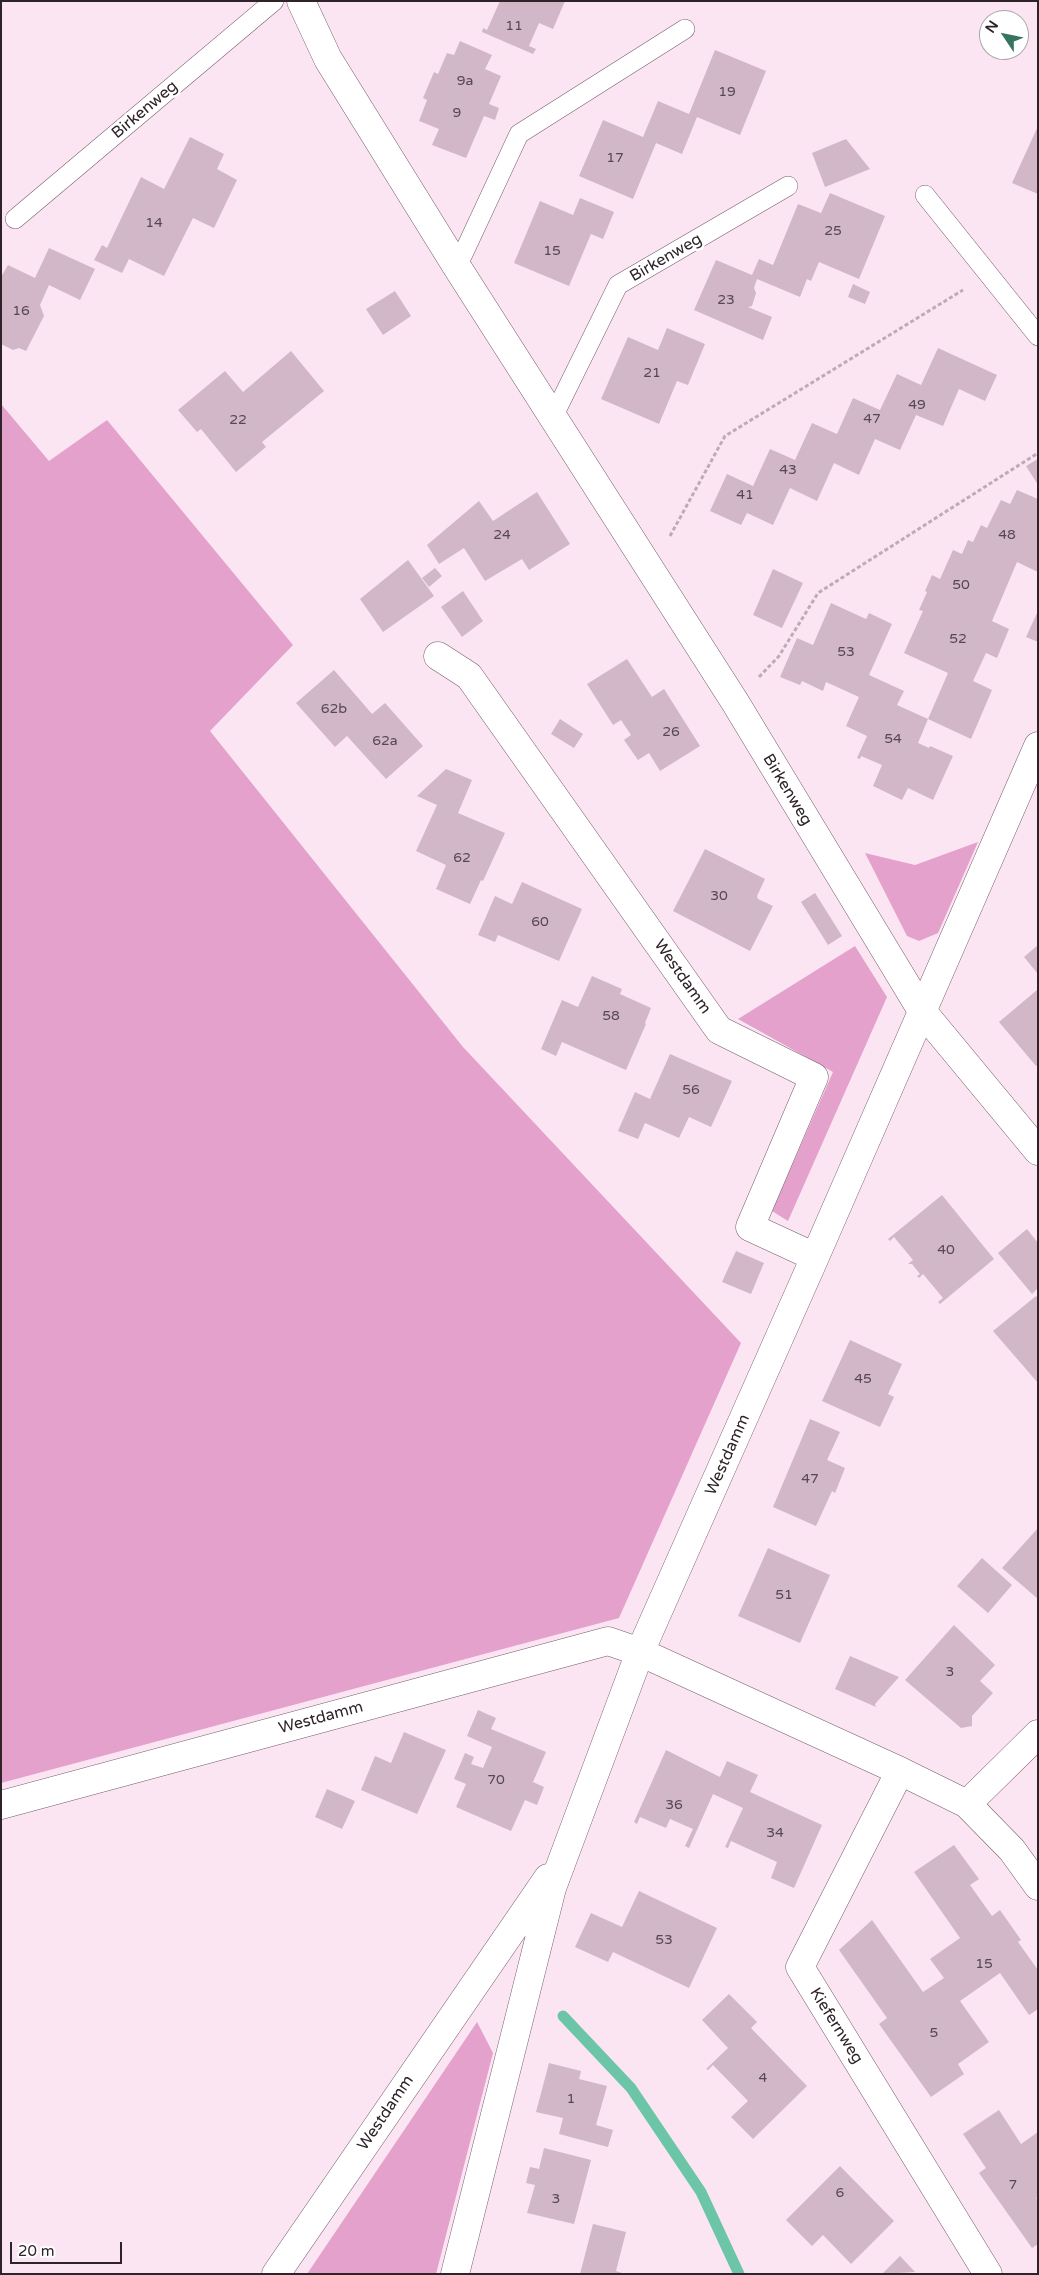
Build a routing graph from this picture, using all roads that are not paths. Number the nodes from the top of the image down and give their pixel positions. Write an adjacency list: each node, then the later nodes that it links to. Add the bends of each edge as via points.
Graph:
1 (274, 1): 6 (lane, Birkenweg)
2 (301, 1): 7 (street, Birkenweg, via 328,58)
3 (685, 30): 7 (lane, via 519,134)
4 (788, 186): 9 (lane, Birkenweg, via 618,285)
5 (925, 195): 8 (lane)
6 (15, 219)
7 (457, 267): 9 (street, Birkenweg)
8 (1038, 336)
9 (553, 417): 12 (street, Birkenweg, via 735,702)
10 (438, 656): 14 (street, Westdamm, via 469,676 719,1030 814,1077 750,1227)
11 (1038, 746): 12 (street, Westdamm)
12 (922, 1011): 13 (street, Birkenweg); 14 (street, Westdamm)
13 (1038, 1150)
14 (815, 1257): 15 (street, Westdamm)
15 (640, 1652): 17 (street); 19 (street, Westdamm, via 608,1641); 20 (street, Westdamm)
16 (1038, 1734): 18 (street)
17 (900, 1771): 18 (street); 24 (street, Kiefernweg, via 800,1967)
18 (966, 1804): 21 (street, via 1012,1850)
19 (1, 1805)
20 (565, 1854): 22 (street, Westdamm); 23 (street, Westdamm, via 552,1888)
21 (1038, 1886)
22 (276, 2274)
23 (455, 2274)
24 (988, 2274)

